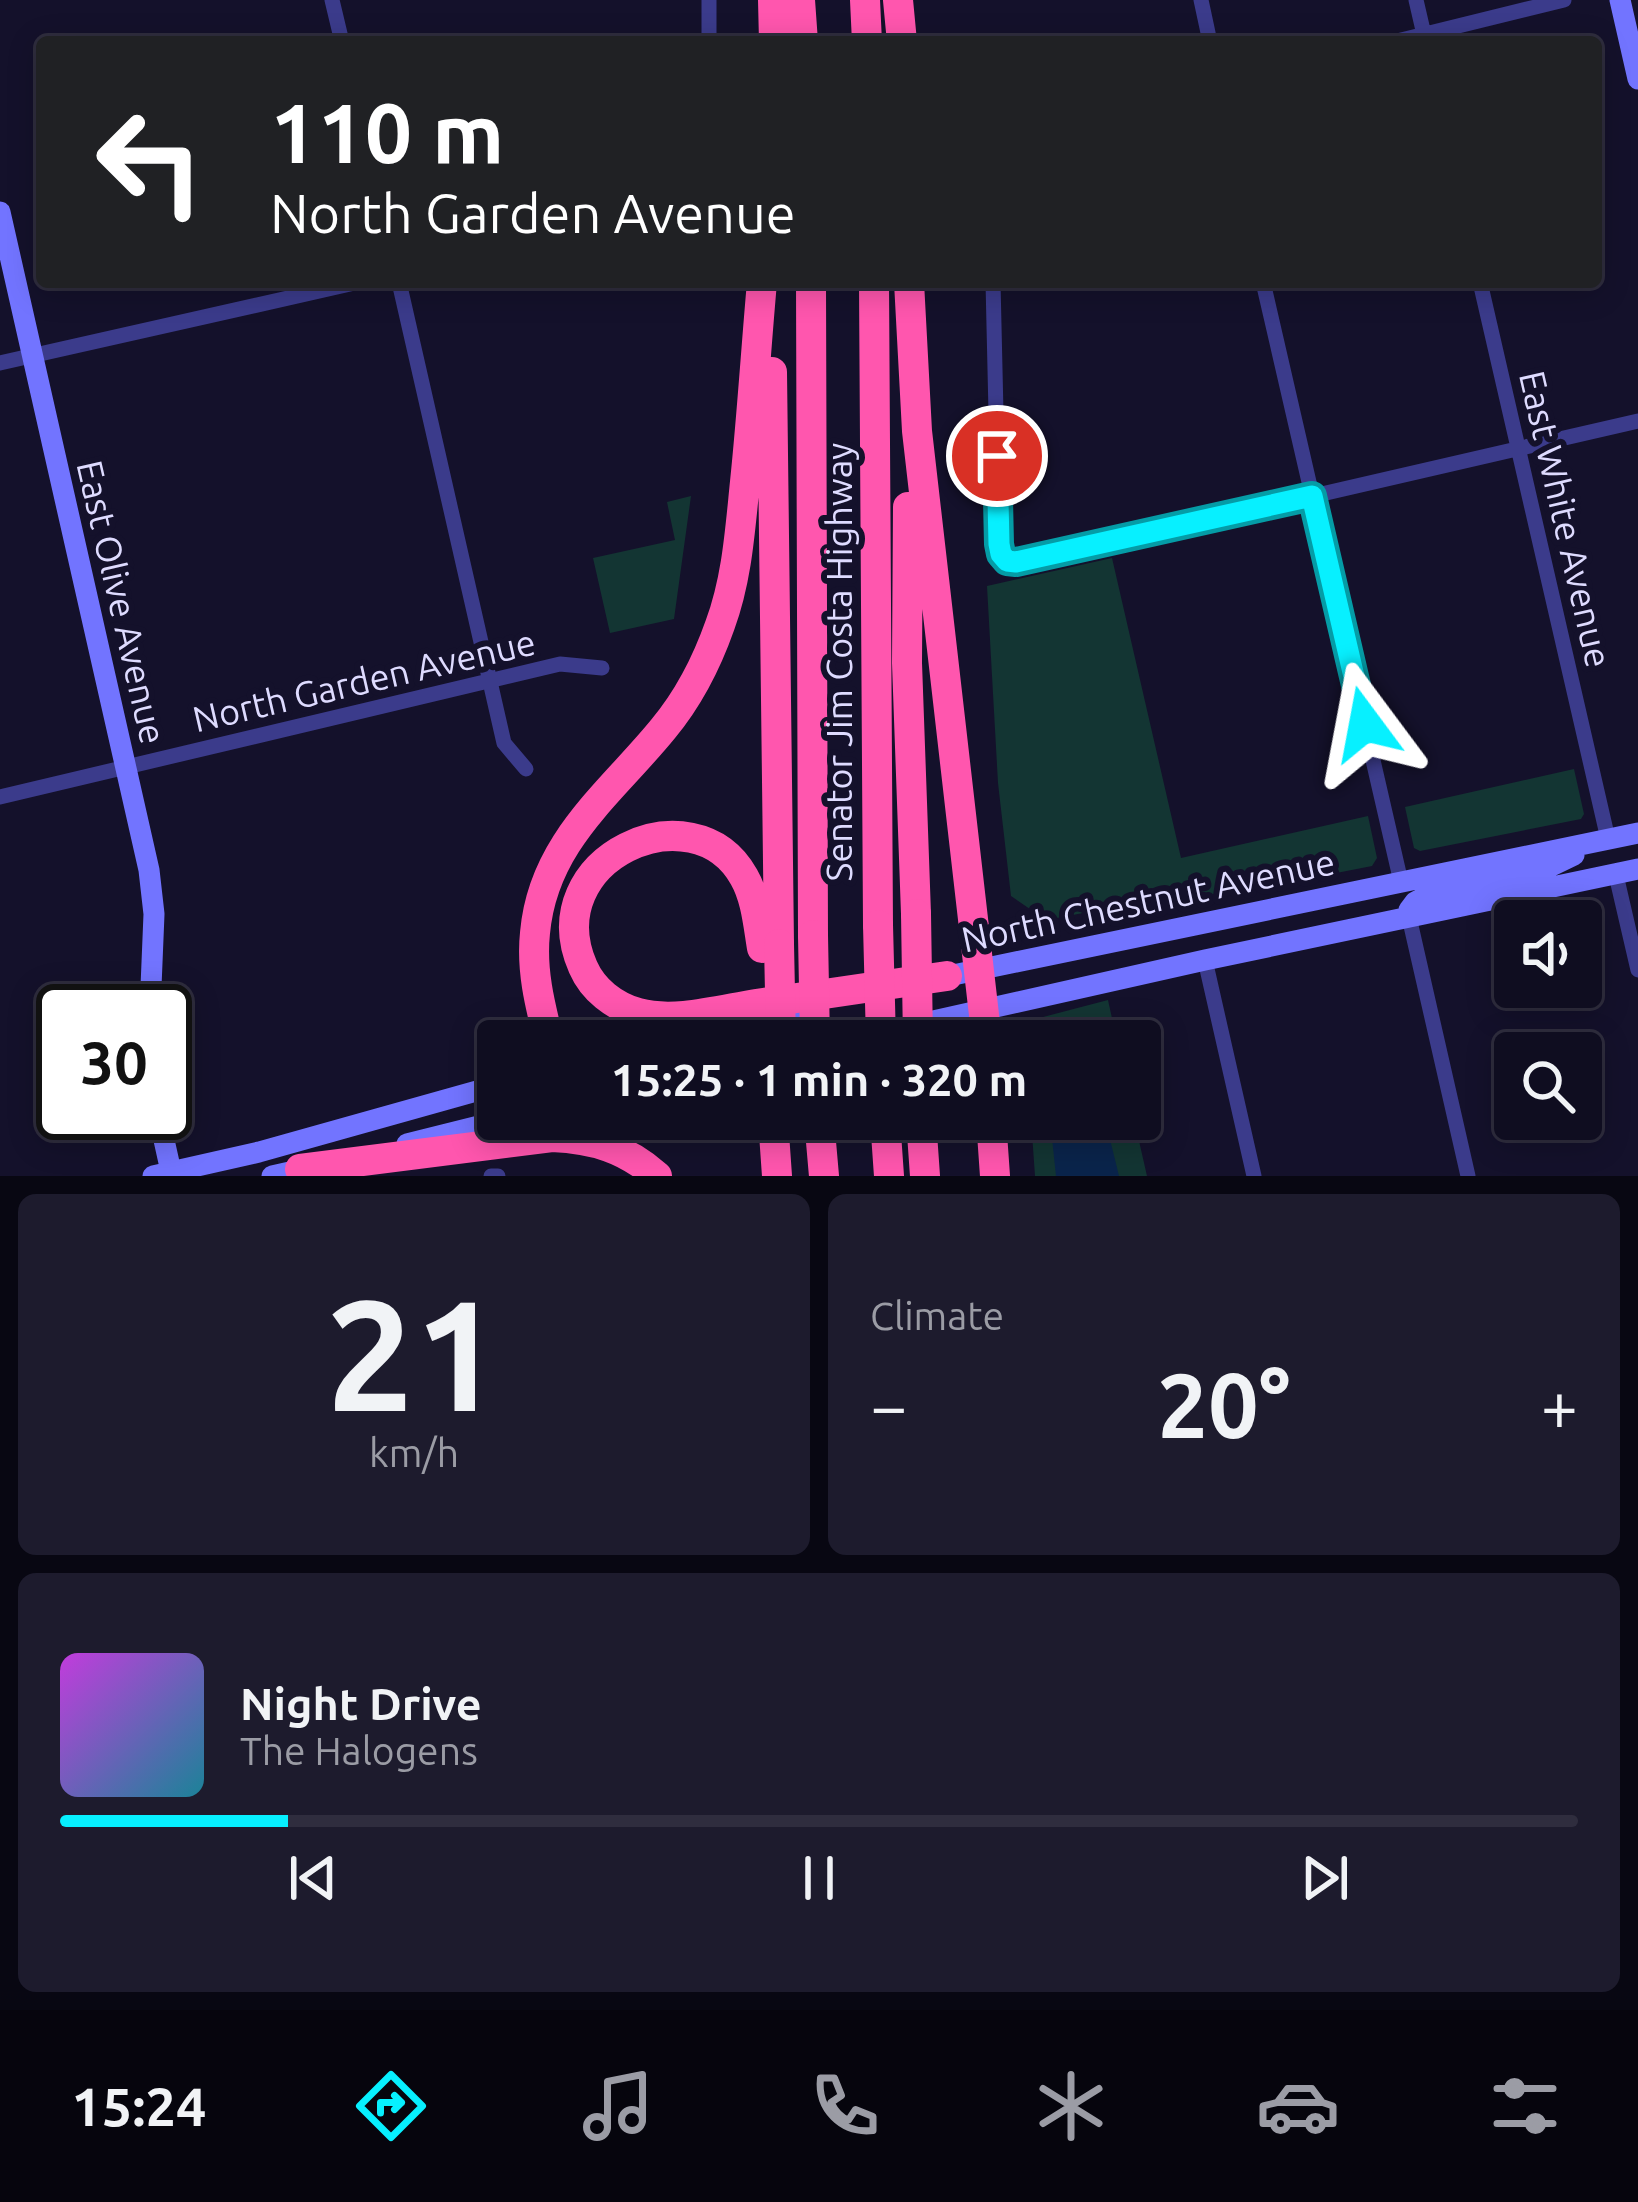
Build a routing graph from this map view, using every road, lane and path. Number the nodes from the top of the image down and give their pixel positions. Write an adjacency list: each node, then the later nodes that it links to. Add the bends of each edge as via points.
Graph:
1 (332, 0): 11 (street)
2 (709, 0): 12 (street)
3 (773, 0): 13 (highway)
4 (800, 0): 14 (highway)
5 (865, 0): 15 (highway)
6 (898, 0): 16 (highway)
7 (1201, 0): 17 (street)
8 (1416, 0): 18 (street)
9 (1564, 0): 19 (street)
10 (1620, 0): 20 (main road)
11 (341, 36)
12 (710, 36)
13 (774, 36)
14 (803, 36)
15 (868, 36)
16 (901, 36)
17 (1209, 36)
18 (1425, 36)
19 (1432, 36)
20 (1638, 79)
21 (0, 212): 33 (main road, East Olive Avenue)
22 (332, 288): 33 (street)
23 (400, 288): 39 (street)
24 (761, 288): 55 (highway, via 729,600 685,698 568,838 547,881 534,950)
25 (773, 288): 48 (highway)
26 (811, 288): 59 (highway, Senator Jim Costa Highway, bridge)
27 (874, 288): 60 (highway, Senator Jim Costa Highway, bridge)
28 (909, 288): 32 (highway)
29 (993, 288): 37 (street, via 999,544 1007,561)
30 (1264, 288): 37 (street)
31 (1481, 288): 36 (street, East White Avenue)
32 (910, 327): 50 (highway); 61 (highway, bridge, via 907,663)
33 (32, 356): 34 (street); 40 (main road, East Olive Avenue)
34 (0, 363)
35 (1638, 421): 36 (street)
36 (1519, 449): 37 (street); 44 (street, East White Avenue)
37 (1312, 496): 46 (street)
38 (602, 668): 39 (street, North Garden Avenue, via 560,664)
39 (490, 681): 40 (street, North Garden Avenue); 41 (street, via 505,743)
40 (126, 768): 42 (street, North Garden Avenue); 53 (main road, East Olive Avenue, via 152,892)
41 (526, 770)
42 (0, 797)
43 (1638, 833): 44 (main road, North Chestnut Avenue)
44 (1608, 839): 46 (main road, North Chestnut Avenue); 47 (main road, via 1545,868 1432,893 1415,902)
45 (1627, 872): 47 (main road, North Chestnut Avenue); 51 (street)
46 (1401, 882): 50 (main road, North Chestnut Avenue)
47 (1409, 917): 49 (main road, North Chestnut Avenue); 82 (street)
48 (771, 945): 52 (highway, via 737,866 714,848 674,836 610,856 589,880 574,921 581,962 597,988 624,1008 655,1016); 57 (highway); 58 (highway, bridge)
49 (1205, 960): 54 (main road, North Chestnut Avenue); 81 (street)
50 (979, 969): 52 (main road, North Chestnut Avenue); 54 (highway)
51 (1638, 970)
52 (947, 976): 56 (main road, North Chestnut Avenue)
53 (151, 984)
54 (984, 1009): 62 (main road, North Chestnut Avenue); 63 (highway)
55 (544, 1020)
56 (762, 1020)
57 (770, 1020)
58 (779, 1020)
59 (814, 1020)
60 (880, 1020)
61 (918, 1020)
62 (936, 1020)
63 (985, 1020)
64 (477, 1091): 74 (main road)
65 (477, 1126): 73 (main road)
66 (161, 1140): 74 (main road)
67 (776, 1140): 76 (highway)
68 (782, 1140): 76 (highway)
69 (821, 1140): 77 (highway)
70 (886, 1140): 78 (highway)
71 (922, 1140): 79 (highway)
72 (993, 1140): 80 (highway)
73 (286, 1173): 75 (highway, via 553,1136 622,1150)
74 (165, 1174)
75 (657, 1176)
76 (780, 1176)
77 (824, 1176)
78 (889, 1176)
79 (925, 1176)
80 (994, 1176)
81 (1254, 1176)
82 (1468, 1176)

